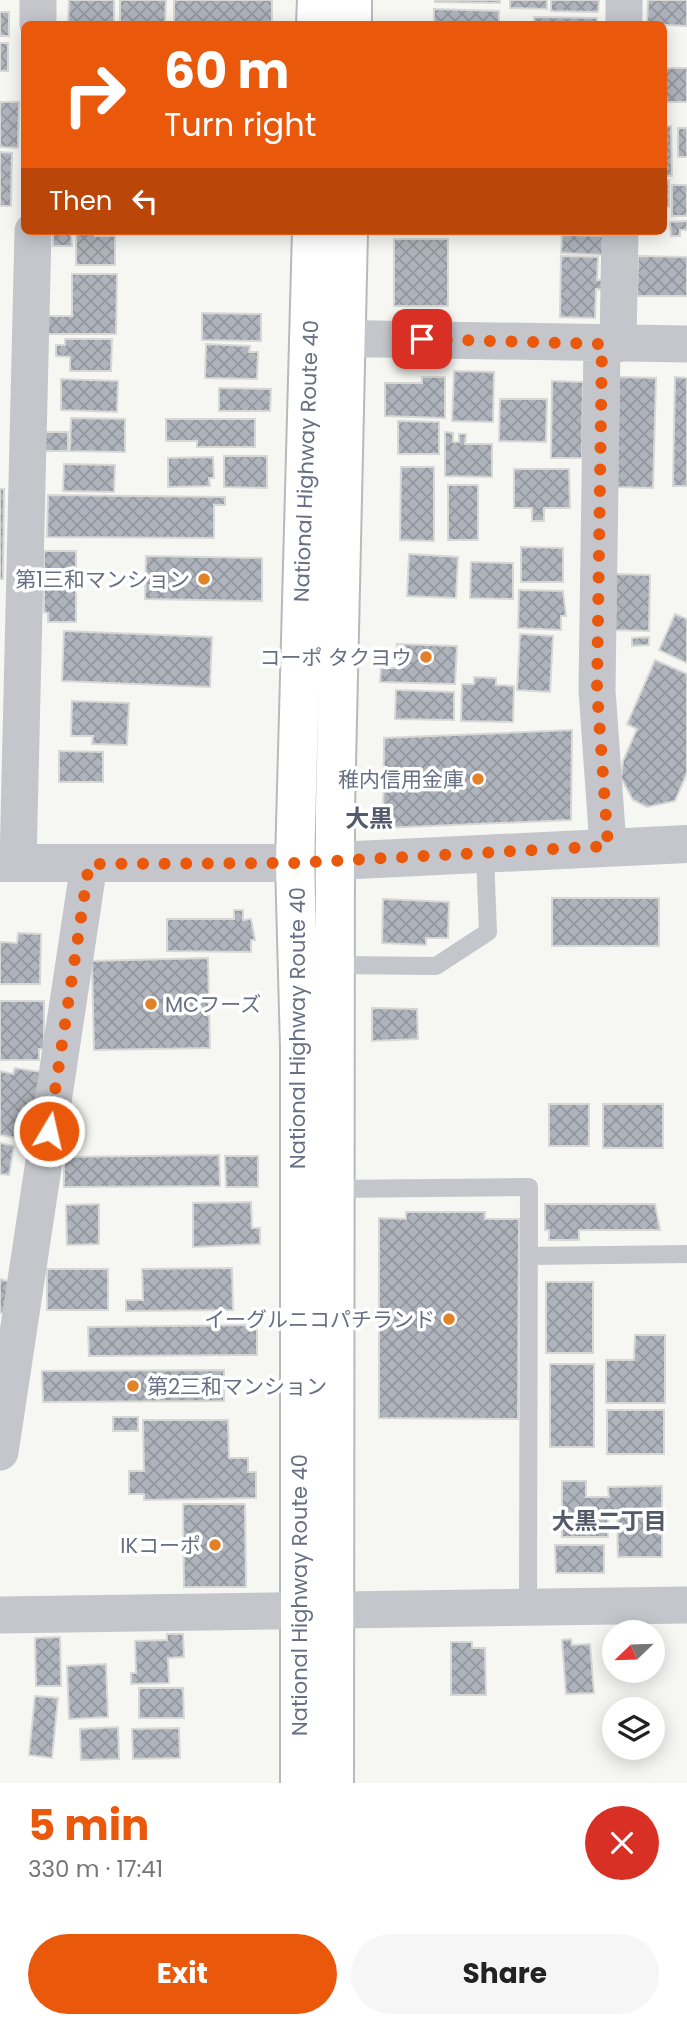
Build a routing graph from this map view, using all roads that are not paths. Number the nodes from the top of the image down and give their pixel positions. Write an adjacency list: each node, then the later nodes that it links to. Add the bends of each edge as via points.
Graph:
1 (38, 0): 5 (street)
2 (317, 0): 6 (highway)
3 (352, 0): 7 (highway)
4 (624, 0): 8 (street)
5 (38, 21)
6 (316, 21)
7 (352, 21)
8 (624, 21)
9 (33, 235): 20 (street)
10 (314, 235): 13 (highway, National Highway Route 40)
11 (347, 235): 13 (highway, National Highway Route 40)
12 (620, 235): 14 (street)
13 (328, 337): 14 (street); 19 (highway, National Highway Route 40); 21 (highway, National Highway Route 40)
14 (610, 344): 15 (street); 17 (street, via 597,690)
15 (687, 344)
16 (687, 844): 17 (street)
17 (608, 846): 18 (street)
18 (485, 855): 19 (street); 23 (lane, via 488,932 436,966)
19 (337, 861): 21 (street); 23 (highway, National Highway Route 40)
20 (9, 863): 22 (street)
21 (295, 863): 22 (street); 24 (highway, National Highway Route 40, via 299,1021)
22 (89, 864): 27 (street)
23 (337, 965): 24 (highway, National Highway Route 40)
24 (316, 1189): 26 (lane, via 529,1187); 30 (highway, National Highway Route 40)
25 (687, 1254): 26 (lane)
26 (529, 1256): 29 (lane)
27 (0, 1452)
28 (687, 1605): 29 (street)
29 (528, 1609): 30 (street)
30 (316, 1611): 31 (street); 32 (highway, National Highway Route 40); 33 (highway, National Highway Route 40)
31 (0, 1615)
32 (300, 1783)
33 (334, 1783)

